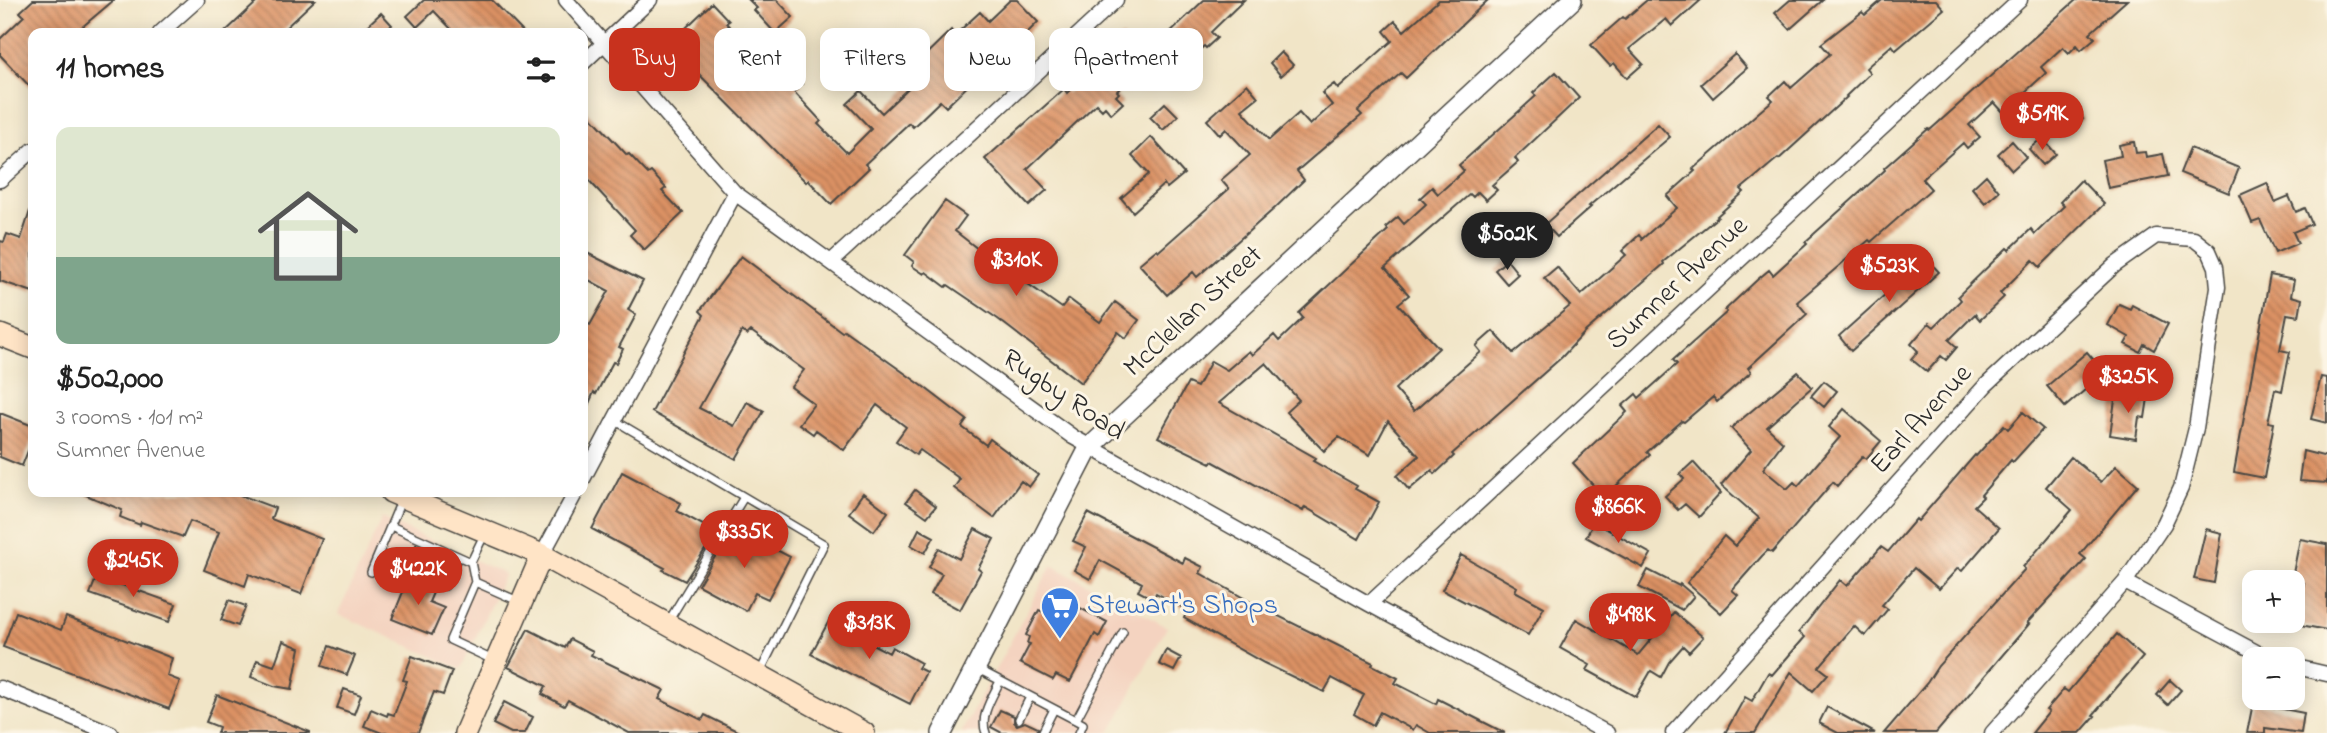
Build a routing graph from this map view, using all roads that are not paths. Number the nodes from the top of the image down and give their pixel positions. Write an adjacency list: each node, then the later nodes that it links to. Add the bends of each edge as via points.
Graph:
1 (197, 0): 7 (street)
2 (566, 0): 8 (street, Rugby Road)
3 (650, 0): 8 (street)
4 (1116, 0): 13 (street)
5 (1572, 0): 17 (street, McClellan Street)
6 (2020, 0): 33 (street, Sumner Avenue)
7 (166, 28)
8 (605, 42): 9 (street); 12 (street, Rugby Road)
9 (588, 58)
10 (28, 155): 11 (street)
11 (0, 180)
12 (735, 193): 13 (street, Rugby Road); 16 (street)
13 (832, 261): 17 (street, Rugby Road)
14 (0, 335): 15 (main road)
15 (28, 346)
16 (614, 420): 18 (street); 22 (lane)
17 (1089, 447): 33 (street, Rugby Road); 38 (street, McClellan Street)
18 (588, 469)
19 (396, 497): 23 (lane)
20 (404, 497): 24 (main road)
21 (573, 497): 25 (street)
22 (744, 497): 34 (lane); 40 (lane, via 824,544)
23 (391, 526): 26 (lane); 27 (lane)
24 (485, 532): 25 (main road); 28 (lane)
25 (542, 555): 32 (main road); 34 (main road)
26 (458, 556): 27 (lane, via 445,586); 28 (lane)
27 (378, 557): 29 (lane)
28 (471, 562): 30 (lane)
29 (371, 572)
30 (475, 582): 32 (lane); 37 (lane, via 450,640)
31 (2125, 582): 36 (street); 56 (street, Earl Avenue, via 2164,524 2181,488 2196,428 2217,295 2216,267 2209,251 2194,239 2156,236 2115,265 1984,386); 57 (street, Earl Avenue)
32 (521, 603): 37 (main road)
33 (1369, 604): 55 (street, Rugby Road)
34 (667, 624): 40 (main road)
35 (1123, 632): 47 (lane)
36 (2247, 647)
37 (496, 661): 49 (main road)
38 (976, 668): 42 (lane); 52 (street, McClellan Street)
39 (2305, 669): 41 (street)
40 (758, 674): 51 (main road)
41 (2327, 674)
42 (1000, 681): 44 (lane); 53 (lane, via 987,709)
43 (0, 688): 50 (street)
44 (1030, 696): 45 (lane); 46 (lane)
45 (1055, 709): 47 (lane); 48 (lane)
46 (1019, 719)
47 (1076, 720): 54 (lane, via 1083,724)
48 (1043, 731)
49 (468, 732)
50 (108, 733)
51 (864, 733)
52 (942, 733)
53 (986, 733)
54 (1079, 733)
55 (1607, 733)
56 (1673, 733)
57 (1992, 733)

